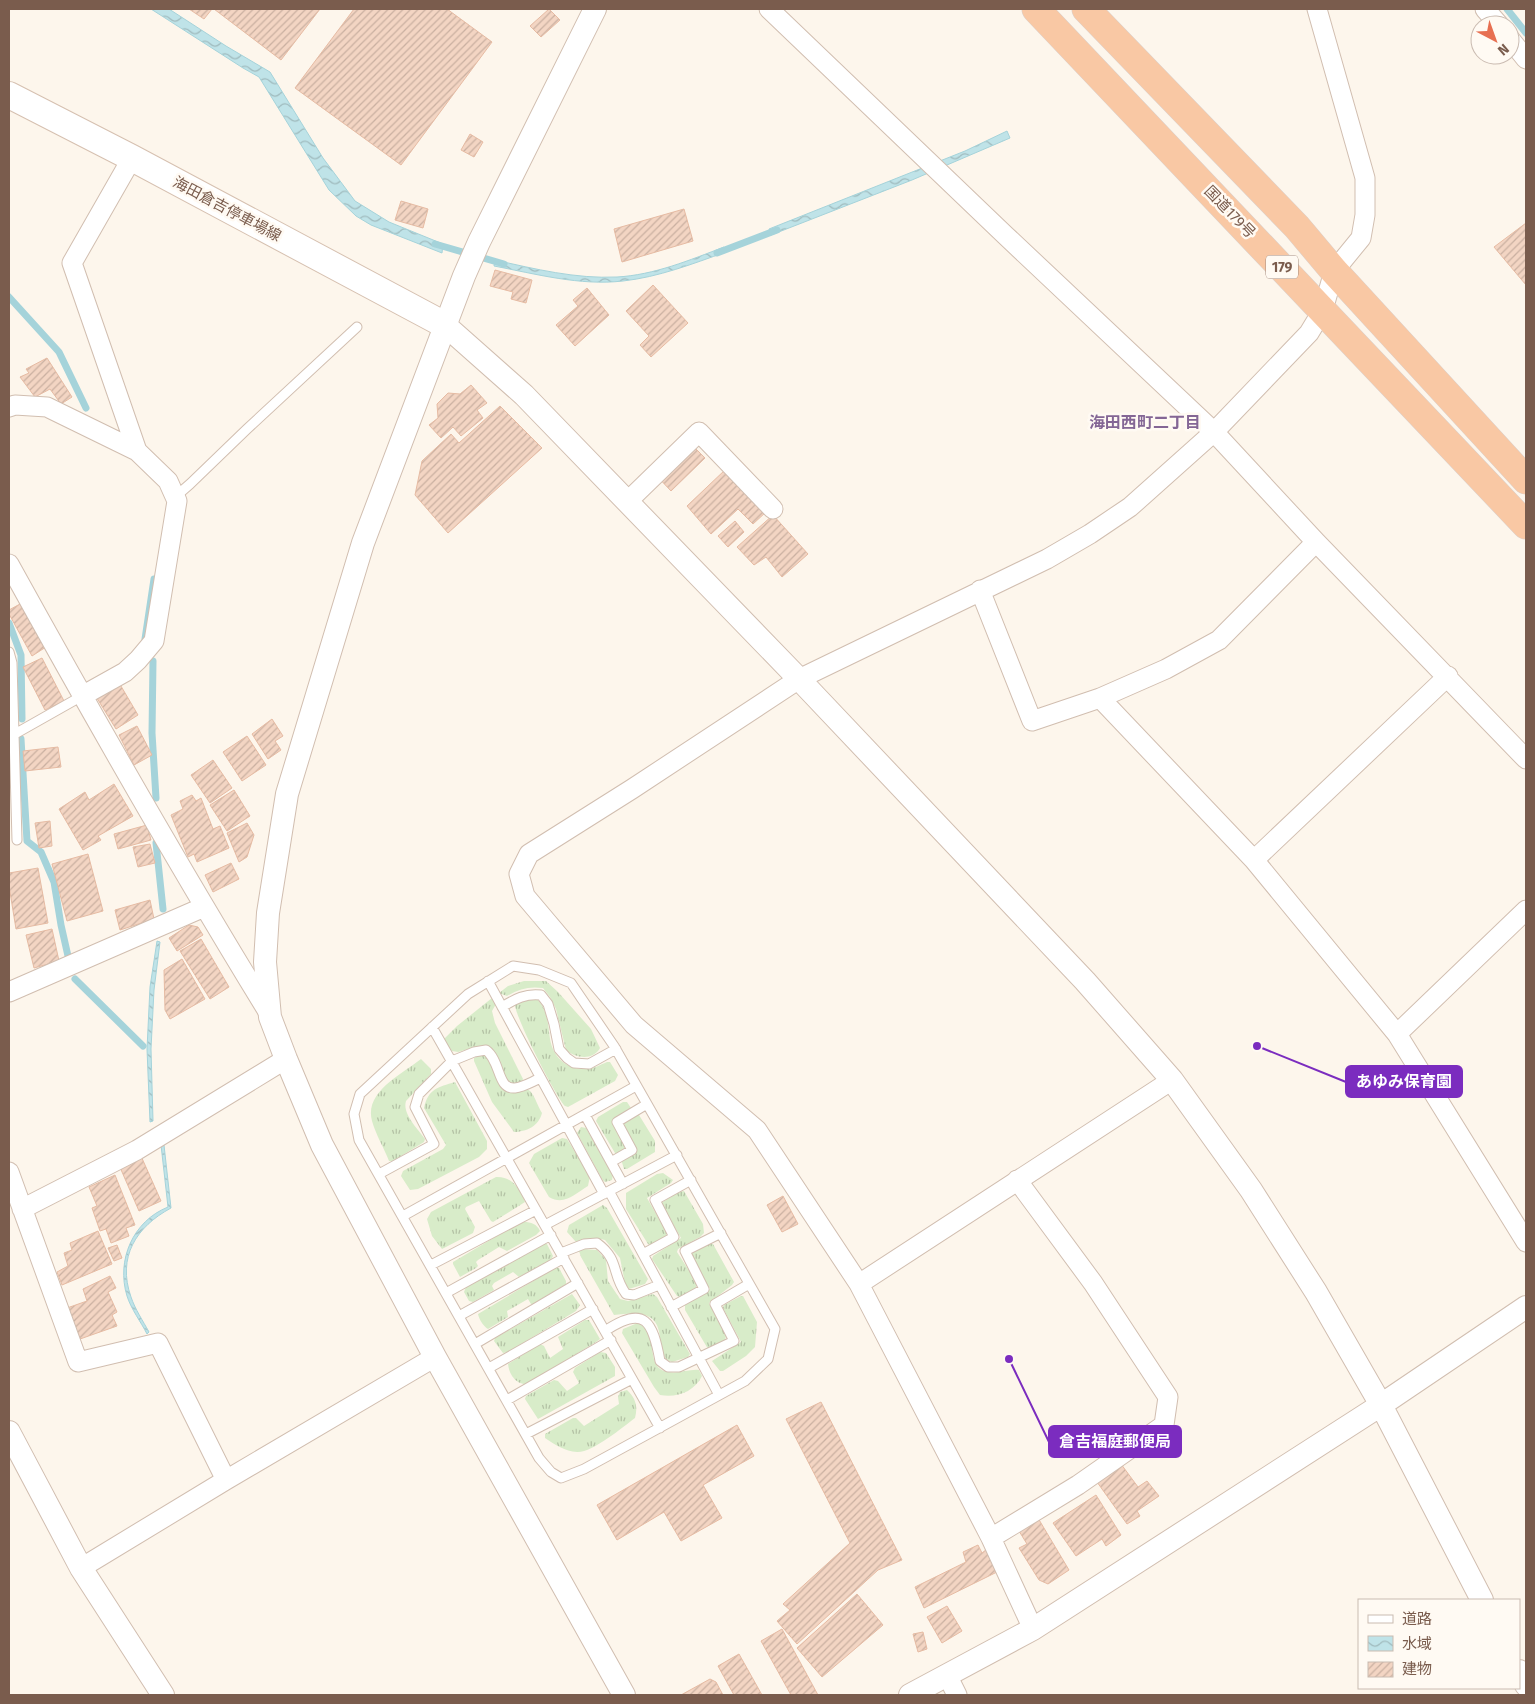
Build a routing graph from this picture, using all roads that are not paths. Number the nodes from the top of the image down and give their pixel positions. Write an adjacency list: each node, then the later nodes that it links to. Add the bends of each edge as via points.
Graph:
1 (595, 9): 10 (street, via 479,242)
2 (769, 9): 13 (street)
3 (1036, 9): 9 (highway, 国道179号 / 179)
4 (1086, 9): 8 (highway, 179, via 1297,228)
5 (1317, 9): 8 (street, via 1365,178 1361,238)
6 (9, 95): 7 (main road, 海田倉吉停車場線)
7 (132, 158): 10 (main road, 海田倉吉停車場線); 14 (street, via 72,263)
8 (1334, 271): 9 (street); 15 (highway, 179)
9 (1323, 310): 13 (street, via 1309,333); 19 (highway, 国道179号 / 179)
10 (445, 324): 17 (street, via 524,395); 37 (street, via 363,542 287,794 268,913 264,962)
11 (357, 327): 16 (lane)
12 (9, 406): 14 (street, via 47,407)
13 (1214, 432): 20 (street); 22 (street, via 1130,507 1047,559)
14 (137, 451): 16 (street, via 168,481)
15 (1526, 480)
16 (175, 497): 26 (street, via 174,531 154,641 125,672)
17 (628, 501): 18 (street, via 699,432); 25 (street)
18 (773, 510)
19 (1526, 525)
20 (1316, 542): 24 (street); 27 (street, via 1219,640 1166,669)
21 (9, 564): 26 (street)
22 (980, 590): 25 (street); 27 (street, via 1032,721)
23 (9, 652): 28 (lane, via 12,662)
24 (1448, 676): 29 (street); 31 (street)
25 (799, 679): 44 (street, via 1085,981); 70 (street, via 529,854 519,874 525,896 634,1025 758,1130)
26 (82, 696): 28 (lane); 32 (street)
27 (1100, 698): 31 (street)
28 (13, 735): 30 (lane)
29 (1526, 759)
30 (17, 840)
31 (1254, 860): 39 (street)
32 (204, 907): 35 (street); 37 (street)
33 (1526, 910): 39 (street)
34 (488, 981): 36 (lane); 38 (lane, via 468,994); 40 (lane, via 512,966 539,970 571,983)
35 (9, 992)
36 (502, 1007): 40 (lane, via 515,998 541,995 548,1004 559,1049 574,1063 589,1064); 43 (lane)
37 (270, 1016): 41 (street)
38 (432, 1027): 42 (lane); 53 (lane, via 360,1094 354,1114 360,1140)
39 (1397, 1034): 64 (street)
40 (616, 1050): 45 (lane)
41 (286, 1059): 58 (street, via 137,1150); 80 (street, via 322,1145)
42 (452, 1061): 43 (lane, via 486,1050 492,1054 503,1084 509,1088); 50 (lane); 53 (lane, via 419,1094 415,1107 434,1144)
43 (541, 1078): 48 (lane)
44 (1172, 1080): 55 (street); 86 (street, via 1251,1190 1316,1292)
45 (636, 1086): 46 (lane); 47 (lane)
46 (647, 1104): 49 (lane); 51 (lane, via 617,1122 632,1150)
47 (585, 1115): 48 (lane); 51 (lane)
48 (567, 1125): 50 (lane); 57 (lane)
49 (677, 1155): 54 (lane); 56 (lane)
50 (507, 1158): 59 (lane); 60 (lane)
51 (611, 1162): 56 (lane)
52 (9, 1172): 58 (street)
53 (379, 1174): 60 (lane)
54 (691, 1180): 62 (lane); 65 (lane, via 654,1200 674,1237)
55 (1017, 1180): 70 (street); 91 (street, via 1093,1283 1168,1397 1164,1425 1078,1485)
56 (623, 1184): 57 (lane)
57 (607, 1193): 61 (lane); 65 (lane)
58 (22, 1209): 90 (street, via 78,1362 158,1343)
59 (536, 1210): 61 (lane); 67 (lane)
60 (403, 1216): 67 (lane)
61 (545, 1225): 63 (lane)
62 (721, 1233): 69 (lane); 73 (lane, via 685,1251 704,1289)
63 (551, 1235): 66 (lane); 72 (lane)
64 (1526, 1242)
65 (642, 1254): 71 (lane)
66 (562, 1256): 68 (lane); 71 (lane, via 584,1244 597,1243 608,1251 618,1283 626,1294 634,1295); 76 (lane)
67 (431, 1265): 72 (lane)
68 (578, 1282): 75 (lane); 79 (lane)
69 (749, 1284): 81 (lane, via 715,1304 734,1341); 84 (lane, via 775,1329 768,1359 745,1381)
70 (859, 1284): 91 (street)
71 (659, 1285): 73 (lane)
72 (446, 1292): 76 (lane)
73 (671, 1307): 81 (lane)
74 (1526, 1307): 86 (street)
75 (593, 1309): 77 (lane); 82 (lane)
76 (459, 1316): 79 (lane)
77 (605, 1331): 78 (lane); 81 (lane, via 633,1317 644,1320 651,1327 660,1361 668,1367 679,1367)
78 (610, 1340): 83 (lane); 85 (lane)
79 (475, 1344): 82 (lane)
80 (435, 1357): 90 (street); 99 (street)
81 (699, 1359): 84 (lane)
82 (489, 1368): 85 (lane)
83 (632, 1379): 87 (lane); 89 (lane)
84 (719, 1396): 87 (lane)
85 (507, 1400): 89 (lane)
86 (1381, 1405): 93 (street); 94 (street)
87 (660, 1428): 89 (lane, via 584,1470 561,1478 539,1458)
88 (9, 1432): 92 (street)
89 (526, 1434)
90 (226, 1480): 92 (street)
91 (992, 1538): 94 (street)
92 (81, 1568): 98 (street)
93 (1481, 1599)
94 (1033, 1629): 96 (street)
95 (1520, 1672): 97 (street)
96 (947, 1675): 100 (street); 101 (street)
97 (1526, 1685)
98 (163, 1695)
99 (624, 1695)
100 (910, 1695)
101 (957, 1695)

